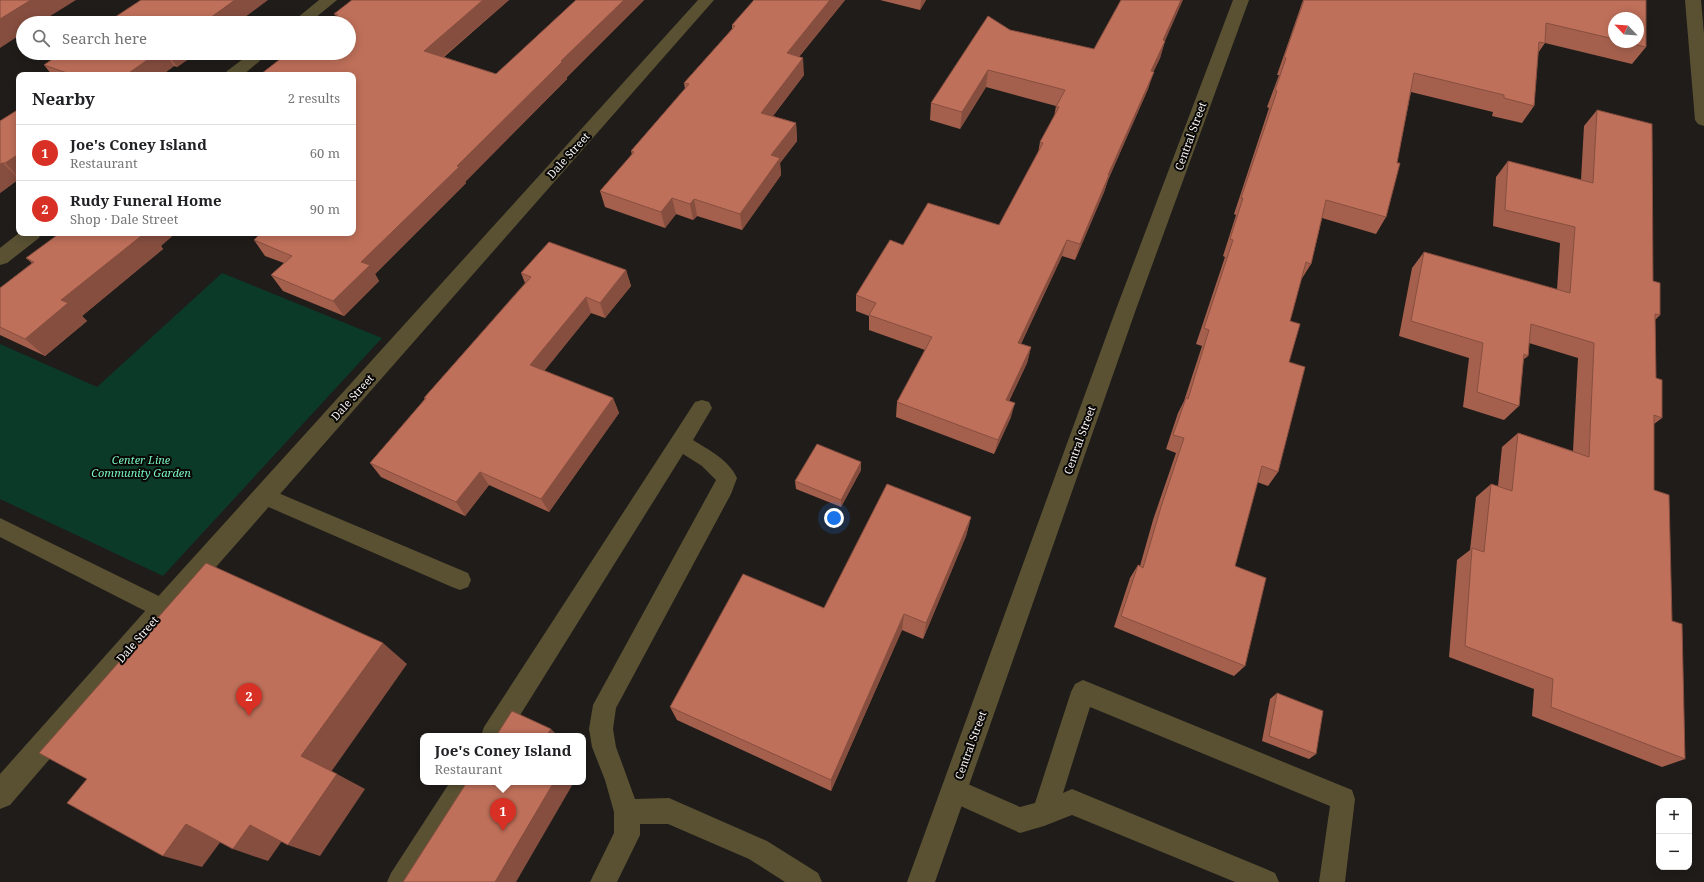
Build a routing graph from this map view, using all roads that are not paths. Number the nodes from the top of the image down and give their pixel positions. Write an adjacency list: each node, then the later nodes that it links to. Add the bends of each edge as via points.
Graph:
1 (328, 0): 5 (street)
2 (706, 0): 13 (street, Dale Street)
3 (1241, 0): 19 (street, Central Street, via 1125,312)
4 (1693, 0): 8 (street)
5 (308, 16)
6 (252, 60): 7 (street)
7 (237, 72)
8 (1704, 120)
9 (28, 236): 10 (street)
10 (0, 258)
11 (702, 408): 12 (lane)
12 (680, 442): 17 (lane); 21 (lane, via 709,460 727,478 724,488 605,705 601,729 604,747)
13 (264, 496): 15 (lane); 16 (street, Dale Street)
14 (0, 527): 16 (lane)
15 (460, 580)
16 (163, 609): 20 (street, Dale Street)
17 (495, 733)
18 (462, 785): 23 (lane)
19 (954, 790): 22 (lane, via 1020,820); 26 (street, Central Street)
20 (0, 795)
21 (627, 812): 24 (lane, via 627,835); 25 (lane, via 669,811 758,850)
22 (1044, 813): 27 (lane, via 1072,802); 28 (lane, via 1083,692 1343,799)
23 (400, 882)
24 (603, 882)
25 (809, 882)
26 (921, 882)
27 (1266, 882)
28 (1332, 882)

